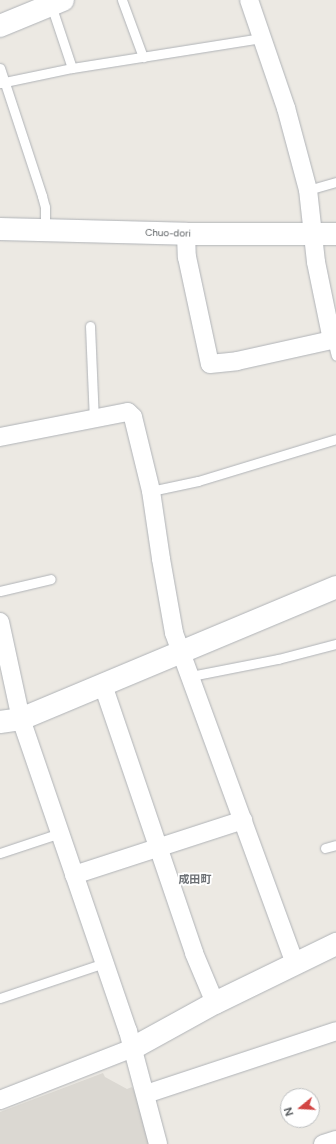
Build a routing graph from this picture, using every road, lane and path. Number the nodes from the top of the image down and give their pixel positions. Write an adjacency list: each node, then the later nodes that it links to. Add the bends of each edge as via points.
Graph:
1 (122, 0): 6 (lane)
2 (249, 0): 5 (street)
3 (55, 2): 4 (street); 8 (lane)
4 (0, 26)
5 (262, 38): 6 (lane); 11 (street, via 286,108)
6 (143, 57): 8 (lane)
7 (0, 68): 9 (lane)
8 (72, 68): 9 (lane)
9 (2, 83): 13 (lane, via 42,196)
10 (336, 182): 11 (lane)
11 (308, 190): 16 (street)
12 (0, 229): 13 (street, Chuo-dori)
13 (46, 231): 14 (street, Chuo-dori)
14 (186, 234): 16 (street, Chuo-dori); 18 (street, via 187,257 210,364)
15 (336, 234): 16 (street, Chuo-dori)
16 (313, 235): 18 (street)
17 (90, 326): 19 (lane)
18 (334, 348)
19 (94, 420): 20 (street); 22 (street, via 128,412 133,417)
20 (0, 437)
21 (336, 439): 22 (lane, via 198,481)
22 (151, 491): 28 (street, via 160,559 174,633)
23 (51, 579): 25 (lane)
24 (336, 586): 28 (street)
25 (0, 590)
26 (0, 622): 31 (street)
27 (336, 644): 29 (lane)
28 (181, 652): 29 (street); 30 (street)
29 (191, 676): 32 (street)
30 (103, 685): 31 (street); 35 (street)
31 (11, 720): 33 (street)
32 (243, 820): 35 (street); 41 (street)
33 (60, 833): 37 (lane); 38 (street)
34 (336, 845): 36 (lane)
35 (158, 848): 38 (street); 43 (street, via 194,953)
36 (325, 848)
37 (0, 853)
38 (74, 875): 40 (street)
39 (336, 944): 41 (street)
40 (104, 963): 42 (lane); 45 (street)
41 (295, 964): 43 (street)
42 (0, 998)
43 (215, 1003): 45 (street)
44 (336, 1031): 46 (street)
45 (133, 1048): 46 (street); 47 (street)
46 (146, 1094): 49 (street)
47 (0, 1100)
48 (336, 1140): 50 (street)
49 (158, 1144)
50 (323, 1144)

